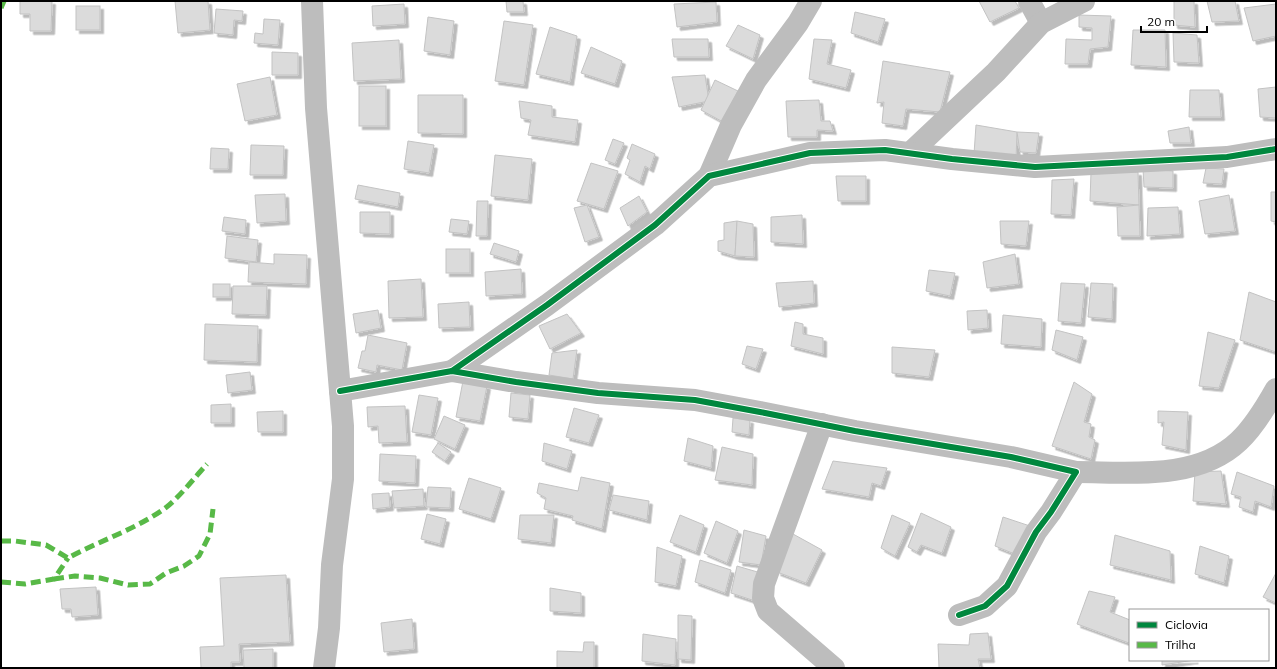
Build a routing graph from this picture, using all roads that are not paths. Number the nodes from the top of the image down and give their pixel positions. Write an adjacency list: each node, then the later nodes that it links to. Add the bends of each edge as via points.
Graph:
1 (312, 1): 11 (street, via 316,108)
2 (811, 1): 8 (street, via 756,80 731,125)
3 (1028, 1): 5 (street)
4 (1084, 1): 5 (street)
5 (1041, 23): 7 (street, via 996,72)
6 (1276, 149): 7 (street, via 1227,157 1035,167)
7 (910, 153): 8 (street, via 885,150 810,153)
8 (709, 176): 9 (street, via 655,225)
9 (452, 371): 11 (street); 12 (street, via 598,392 695,400)
10 (1276, 389): 13 (street, via 1265,408 1239,441 1220,456 1166,472)
11 (340, 391): 15 (street, via 343,479 332,566)
12 (822, 424): 13 (street, via 1011,457); 16 (street, via 764,584 763,598 768,610)
13 (1076, 472): 14 (street, via 1036,532 1007,586 985,606)
14 (959, 615)
15 (324, 668)
16 (834, 668)

